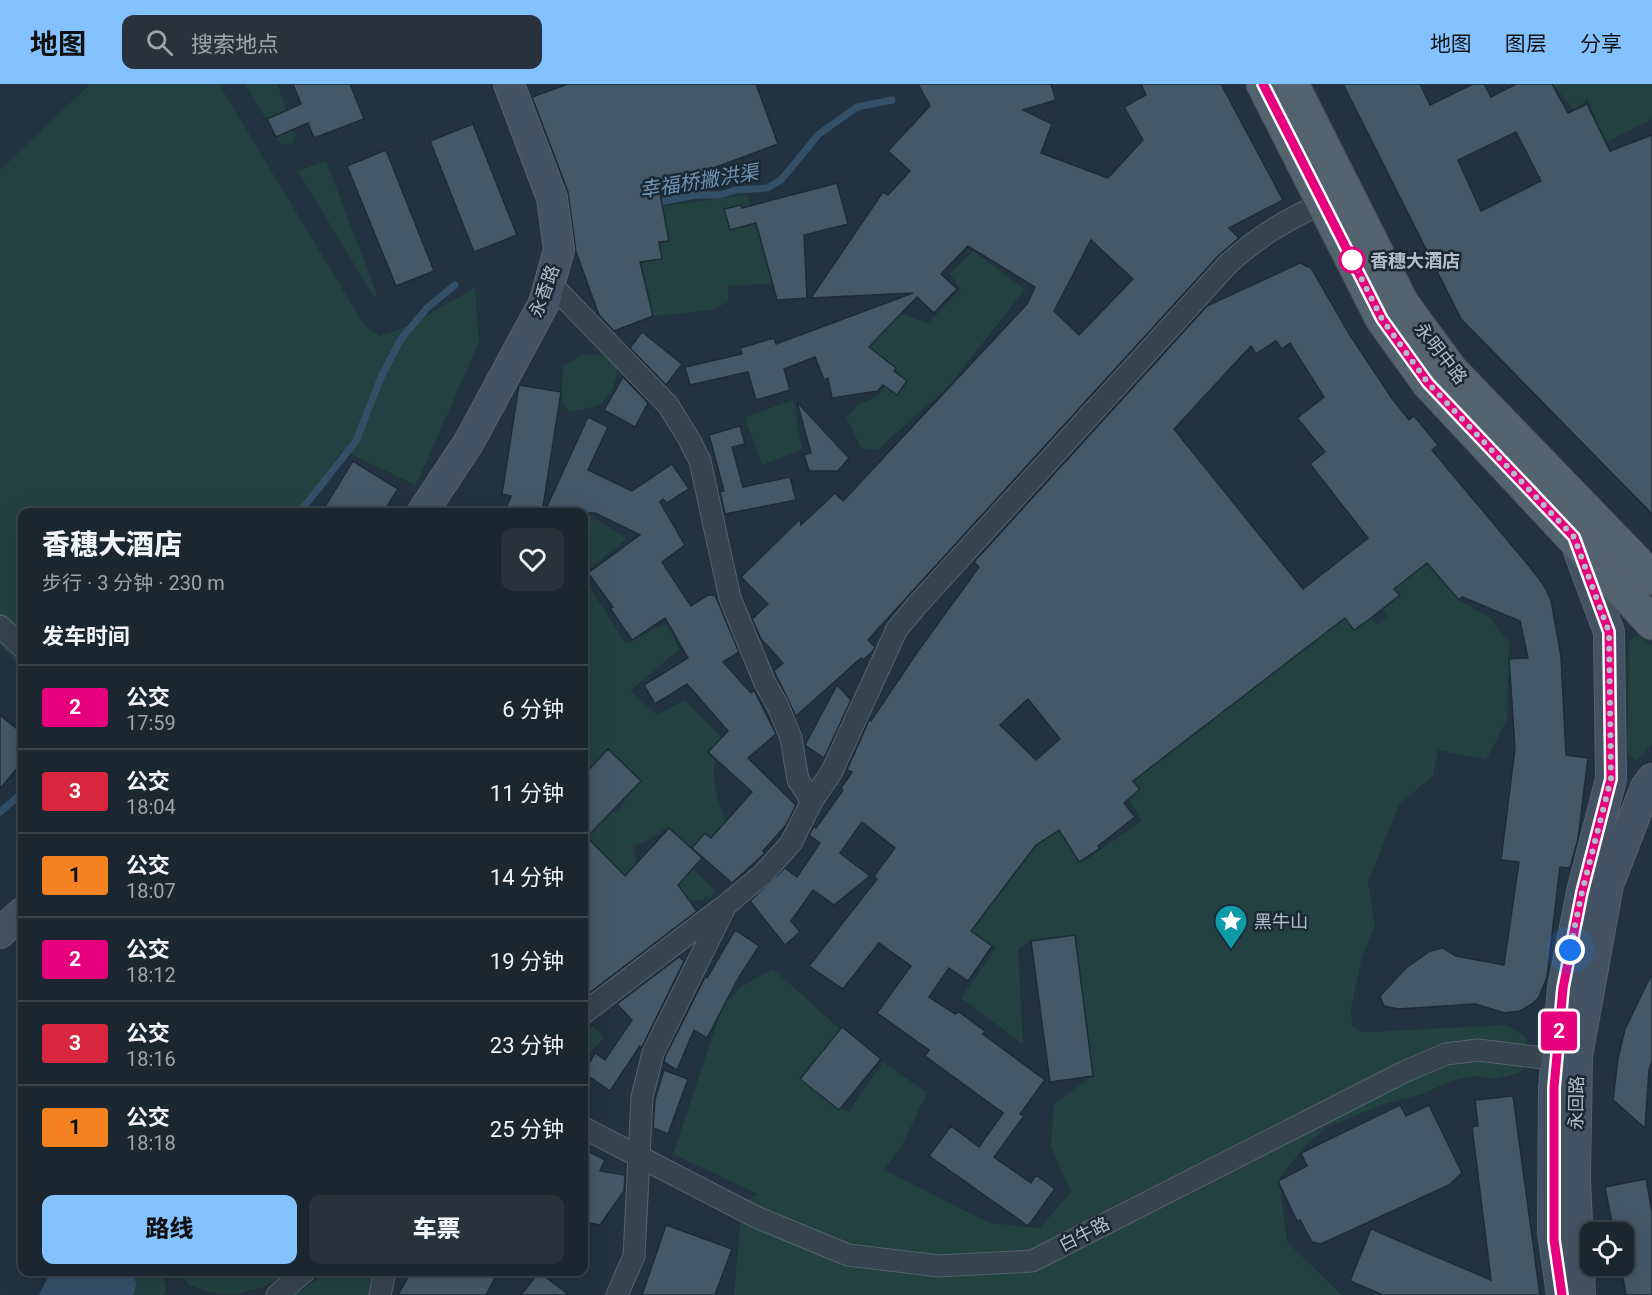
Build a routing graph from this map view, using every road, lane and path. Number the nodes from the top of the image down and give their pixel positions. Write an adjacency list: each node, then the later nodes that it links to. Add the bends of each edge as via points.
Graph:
1 (509, 84): 5 (main road, 永香路, via 552,198 559,250)
2 (1263, 84): 4 (main road, 永明中路)
3 (1292, 84): 8 (main road, 永明中路, via 1402,303 1428,339 1452,371)
4 (1323, 203): 7 (main road, 永明中路, via 1382,319 1428,383); 14 (street, via 1281,222 1228,264 918,604 897,629 831,774)
5 (550, 282): 6 (main road, 永香路, via 544,303 469,442); 14 (street, via 668,405 689,439 700,461 730,598 791,738 798,780)
6 (425, 508)
7 (1574, 537): 9 (main road, 永明中路); 15 (main road, 永回路, via 1609,632 1611,779)
8 (1652, 578)
9 (1652, 623)
10 (0, 626): 11 (street)
11 (18, 643)
12 (1652, 759): 15 (main road)
13 (1652, 779): 20 (main road, 永回路, via 1608,885)
14 (812, 801): 16 (street, via 791,843 763,874)
15 (1594, 843): 20 (main road, 永回路, via 1563,988)
16 (726, 905): 19 (street); 22 (street, via 653,1053 642,1096)
17 (18, 917): 18 (main road)
18 (0, 933)
19 (588, 1010)
20 (1567, 1060): 22 (street, 白牛路, via 1478,1050 1446,1054 1032,1261 939,1266 848,1255 756,1217); 28 (main road, 永回路, via 1554,1088 1554,1240); 29 (main road, 永回路)
21 (588, 1130): 22 (street, 白牛路)
22 (640, 1158): 27 (street, via 634,1256)
23 (299, 1276): 25 (street)
24 (384, 1276): 26 (street)
25 (277, 1295)
26 (380, 1295)
27 (617, 1295)
28 (1562, 1295)
29 (1580, 1295)

